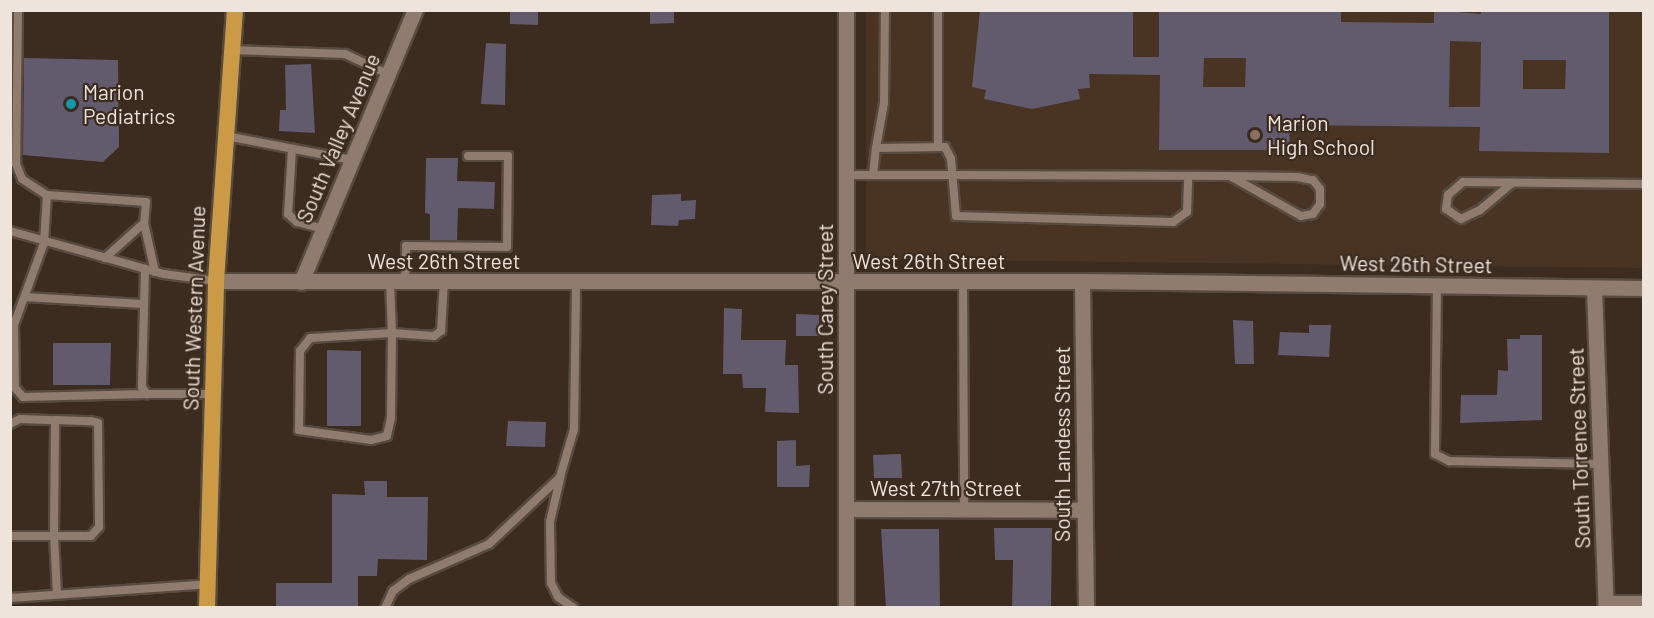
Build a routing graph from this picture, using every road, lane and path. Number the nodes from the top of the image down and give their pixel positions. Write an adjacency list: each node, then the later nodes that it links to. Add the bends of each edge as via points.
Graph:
1 (18, 10): 22 (lane, via 16,164 22,179)
2 (235, 10): 7 (highway, South Western Avenue)
3 (415, 10): 8 (street, South Valley Avenue)
4 (846, 10): 15 (street, South Carey Street)
5 (885, 10): 12 (lane, via 884,103)
6 (938, 10): 10 (lane)
7 (232, 50): 8 (lane, via 345,54); 9 (highway, South Western Avenue)
8 (388, 74): 14 (street, South Valley Avenue)
9 (226, 136): 11 (lane); 31 (highway, South Western Avenue)
10 (938, 147): 12 (lane); 17 (lane, via 949,151)
11 (292, 148): 14 (lane); 24 (lane, via 288,214 297,222)
12 (876, 148): 16 (lane)
13 (468, 156): 33 (lane, via 508,156 507,247 406,246)
14 (352, 160): 24 (street, South Valley Avenue)
15 (846, 175): 16 (lane); 35 (street, South Carey Street)
16 (873, 175): 17 (lane)
17 (953, 175): 18 (lane); 18 (lane, via 952,212 956,216 1173,222 1187,212)
18 (1188, 176): 19 (lane)
19 (1230, 176): 19 (lane, via 1313,180 1320,189 1320,204 1313,214 1301,216)
20 (1512, 183): 20 (lane, via 1463,182 1448,195 1446,209 1461,219 1480,210); 21 (lane)
21 (1644, 184)
22 (47, 195): 23 (lane, via 142,200 147,206); 26 (lane)
23 (144, 223): 27 (lane); 29 (lane)
24 (323, 229): 32 (street, South Valley Avenue)
25 (10, 231): 26 (lane)
26 (44, 243): 27 (lane); 41 (lane)
27 (105, 258): 28 (lane)
28 (145, 269): 29 (lane); 42 (lane)
29 (155, 272): 31 (lane)
30 (1082, 280): 36 (street, West 26th Street); 38 (street, West 26th Street); 52 (street, South Landess Street)
31 (216, 281): 32 (street, West 26th Street); 45 (highway, South Western Avenue)
32 (301, 282): 33 (street, West 26th Street)
33 (398, 282): 34 (street, West 26th Street); 43 (lane)
34 (444, 282): 37 (street, West 26th Street); 43 (lane, via 441,331 434,336)
35 (846, 282): 36 (street, West 26th Street); 37 (street, West 26th Street); 50 (street, South Carey Street)
36 (963, 282): 51 (lane)
37 (576, 283): 49 (lane, via 574,429)
38 (1437, 286): 39 (street, West 26th Street); 48 (lane, via 1435,454 1449,461)
39 (1594, 288): 40 (street, West 26th Street); 48 (street, South Torrence Street)
40 (1644, 288)
41 (26, 297): 42 (lane); 44 (lane, via 14,325 15,388 23,397)
42 (143, 304): 44 (lane, via 142,387)
43 (392, 333): 43 (lane, via 310,338 300,351 299,430 371,440 387,435)
44 (147, 393): 45 (lane)
45 (213, 394): 55 (highway, South Western Avenue)
46 (55, 420): 47 (lane, via 20,419); 54 (lane); 54 (lane, via 91,421 100,426 99,527 92,536)
47 (10, 424)
48 (1601, 464): 59 (street, South Torrence Street)
49 (560, 477): 61 (lane, via 489,544 409,579 393,591); 62 (lane, via 550,522 551,583 558,597)
50 (846, 509): 51 (street, West 27th Street); 63 (street, South Carey Street)
51 (964, 510): 52 (street, West 27th Street)
52 (1083, 510): 64 (street, South Landess Street)
53 (10, 536): 54 (lane)
54 (54, 536): 56 (lane)
55 (208, 584): 56 (lane); 60 (highway, South Western Avenue)
56 (57, 594): 57 (lane)
57 (10, 598)
58 (1644, 603): 59 (street)
59 (1606, 605)
60 (207, 608)
61 (385, 608)
62 (574, 608)
63 (846, 608)
64 (1086, 608)

